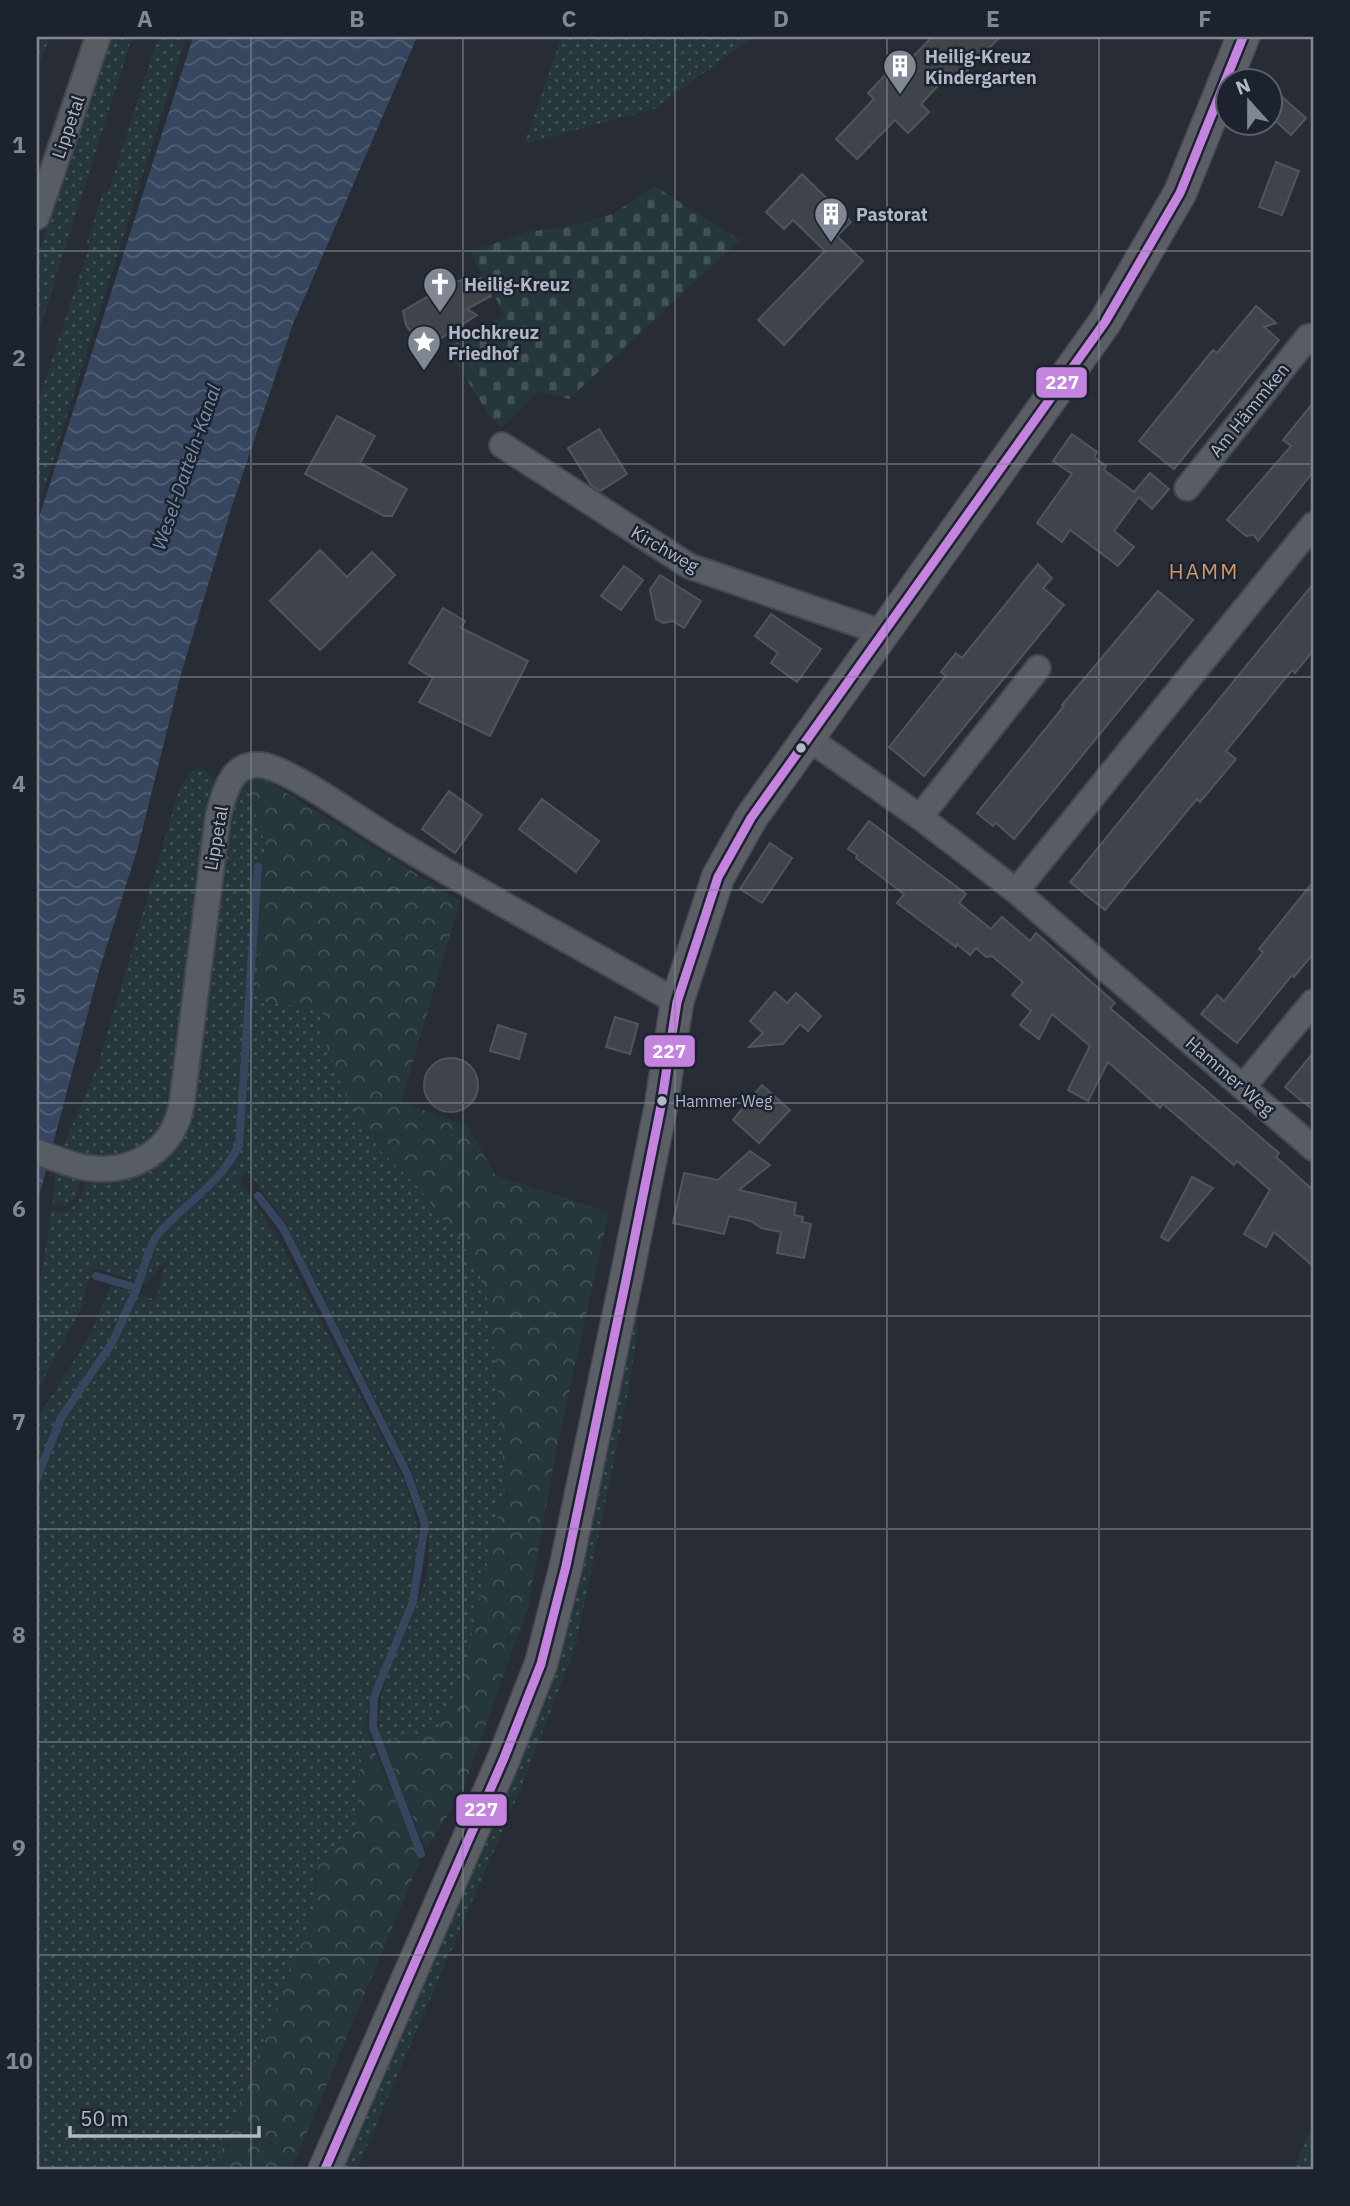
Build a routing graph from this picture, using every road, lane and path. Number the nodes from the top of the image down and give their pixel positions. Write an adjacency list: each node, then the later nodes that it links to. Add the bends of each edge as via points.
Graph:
1 (98, 37): 3 (street, Lippetal)
2 (1243, 37): 8 (main road, via 1180,193 1105,322)
3 (37, 217)
4 (1313, 336): 6 (street, Am Hämmken)
5 (502, 445): 8 (street, Kirchweg, via 689,566)
6 (1186, 488)
7 (1313, 525): 12 (street)
8 (884, 633): 10 (main road)
9 (1038, 668): 11 (street)
10 (808, 738): 11 (street, Hammer Weg); 13 (main road, via 733,847 703,918)
11 (920, 817): 12 (street, Hammer Weg)
12 (1016, 891): 15 (street, Hammer Weg)
13 (677, 1002): 17 (street, Lippetal, via 281,771 252,765 226,785 218,816 183,1102 173,1131 162,1148 125,1167 86,1168); 18 (main road, via 623,1293 541,1664)
14 (1313, 1002): 15 (street)
15 (1243, 1087): 16 (street, Hammer Weg)
16 (1313, 1148)
17 (37, 1152)
18 (325, 2169)

